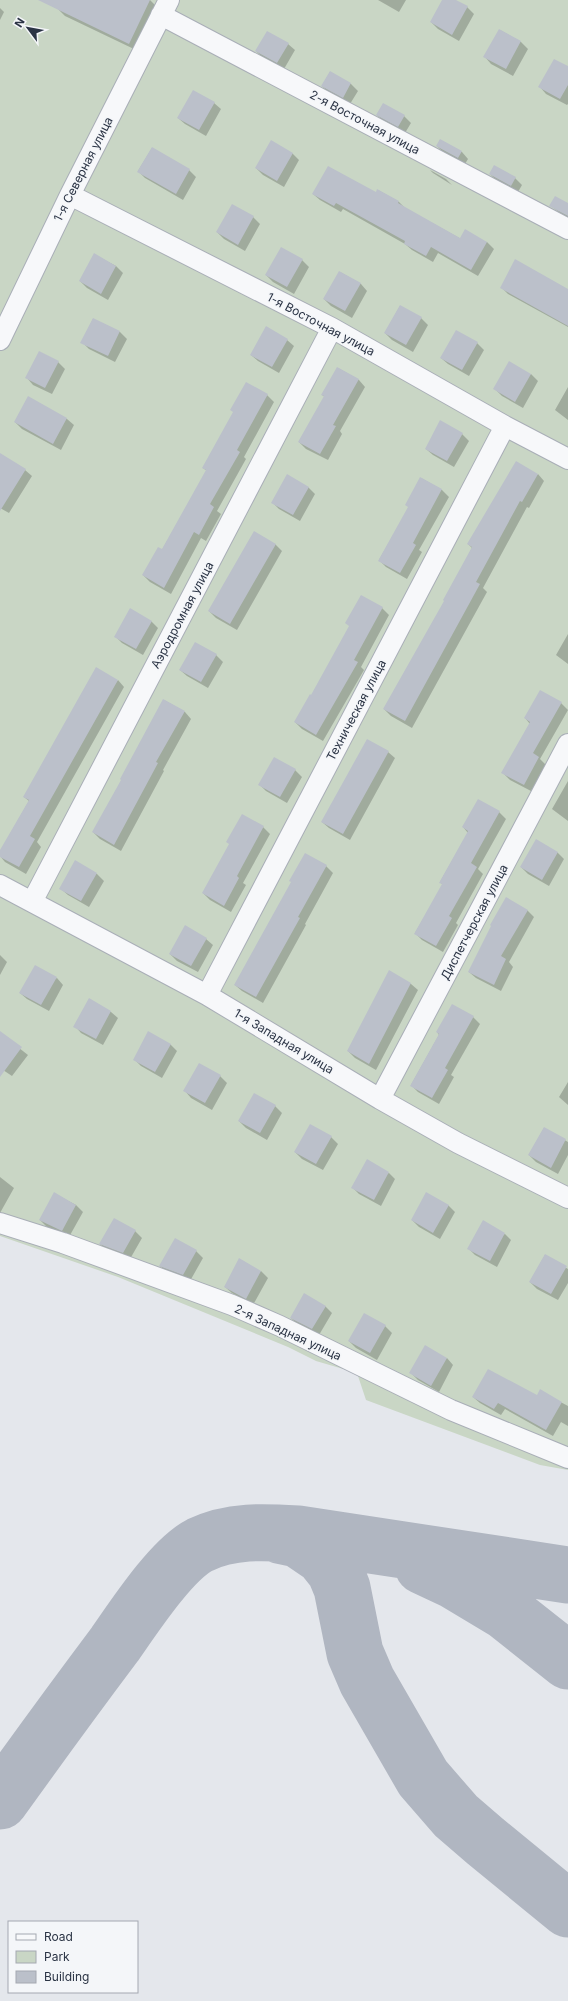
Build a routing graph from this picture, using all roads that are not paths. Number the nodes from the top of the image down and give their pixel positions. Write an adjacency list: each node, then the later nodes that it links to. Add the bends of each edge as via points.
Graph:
1 (165, 8): 2 (street, 1-я Северная улица); 3 (street, 2-я Восточная улица)
2 (70, 195): 4 (street, 1-я Восточная улица); 5 (street, 1-я Северная улица)
3 (568, 229)
4 (332, 328): 6 (street, 1-я Восточная улица); 10 (street, Аэродромная улица)
5 (0, 340)
6 (505, 426): 7 (street, 1-я Восточная улица); 11 (street, Техническая улица)
7 (568, 459)
8 (568, 744): 12 (street, Диспетчерская улица)
9 (0, 885): 10 (street, 1-я Западная улица)
10 (32, 902): 11 (street, 1-я Западная улица)
11 (207, 995): 12 (street, 1-я Западная улица)
12 (380, 1099): 13 (street, 1-я Западная улица, via 458,1143)
13 (566, 1191)
14 (0, 1223): 15 (street, 2-я Западная улица, via 63,1243 239,1308 451,1410)
15 (568, 1458)

